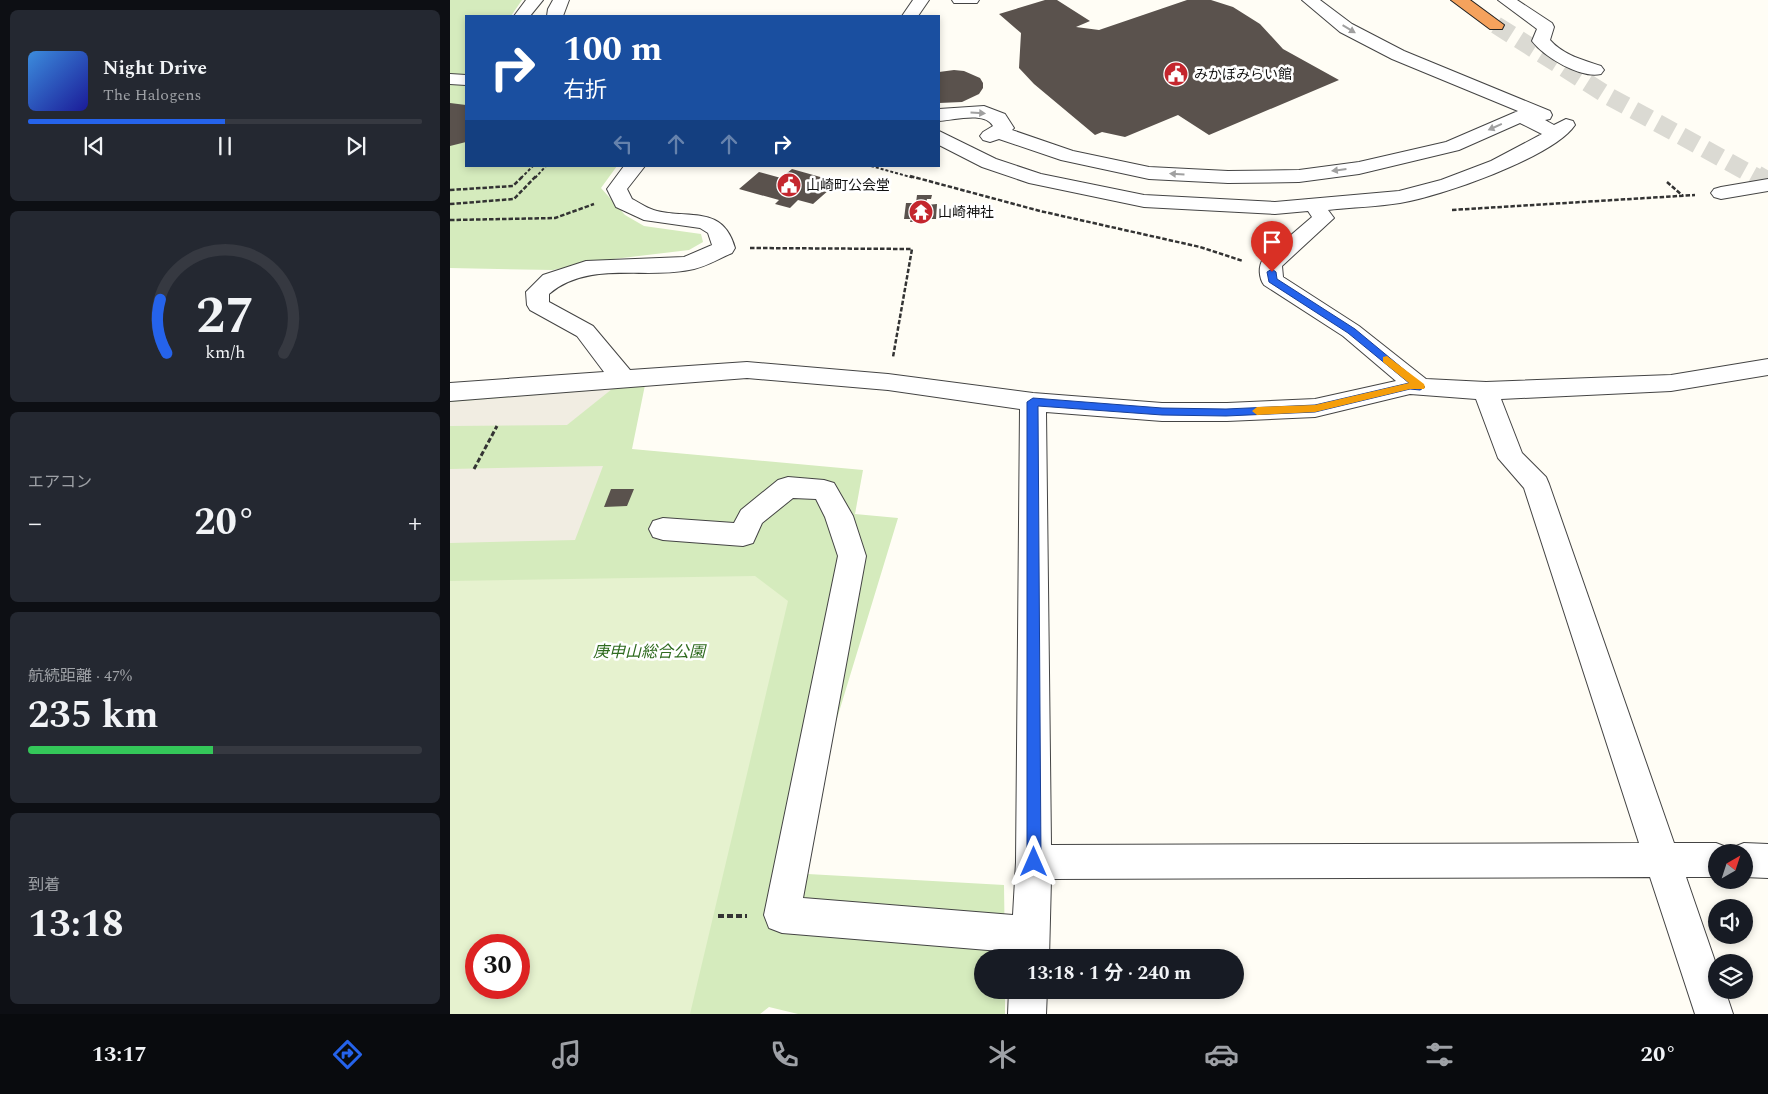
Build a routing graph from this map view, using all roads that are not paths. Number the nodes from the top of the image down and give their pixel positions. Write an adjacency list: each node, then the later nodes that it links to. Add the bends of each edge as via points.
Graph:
1 (535, 0): 9 (street)
2 (561, 0): 10 (street)
3 (921, 0): 11 (street)
4 (960, 0): 5 (street)
5 (971, 0)
6 (1310, 0): 16 (street, one-way to 16, via 1346,28 1398,55)
7 (1460, 0): 12 (highway)
8 (1506, 0): 13 (street, via 1546,26 1541,40 1547,48 1575,64)
9 (523, 15)
10 (555, 15)
11 (911, 15)
12 (1496, 25)
13 (1595, 70)
14 (450, 79): 15 (street)
15 (465, 80)
16 (1502, 98): 18 (street); 19 (street)
17 (940, 115): 20 (street, one-way to 20, via 984,112 998,118 1004,128)
18 (1517, 117): 19 (street); 20 (street, one-way to 20, via 1452,146 1359,168 1290,176 1228,178 1149,173 1068,156)
19 (1561, 129): 26 (street, via 1498,165 1448,184 1400,196)
20 (998, 132): 22 (street)
21 (940, 138): 22 (street)
22 (965, 151): 26 (street, via 988,163 1036,179 1144,201 1275,208)
23 (634, 167): 28 (street, via 617,189 623,203 655,217 700,221 715,228 723,237 724,248 688,264 586,268 551,280 537,292 538,305 585,331)
24 (1768, 185): 25 (street)
25 (1721, 193)
26 (1315, 206): 29 (street, via 1323,218 1271,264 1272,280 1352,331)
27 (1768, 367): 31 (street, via 1671,383)
28 (623, 379): 30 (street); 32 (street, via 747,370 888,382)
29 (1420, 387): 31 (street); 32 (street, via 1410,386 1315,408 1226,412 1162,412)
30 (450, 392)
31 (1486, 392): 34 (street, via 1511,458 1536,484)
32 (1033, 402): 38 (street)
33 (663, 529): 39 (street, via 743,535 751,517 788,487 824,490 839,516 852,556 782,915)
34 (1660, 859): 35 (street); 38 (street); 42 (street)
35 (1708, 860)
36 (1753, 860): 37 (street)
37 (1768, 861)
38 (1034, 862): 39 (street)
39 (1030, 946)
40 (1028, 999): 41 (street)
41 (1027, 1014)
42 (1714, 1014)

